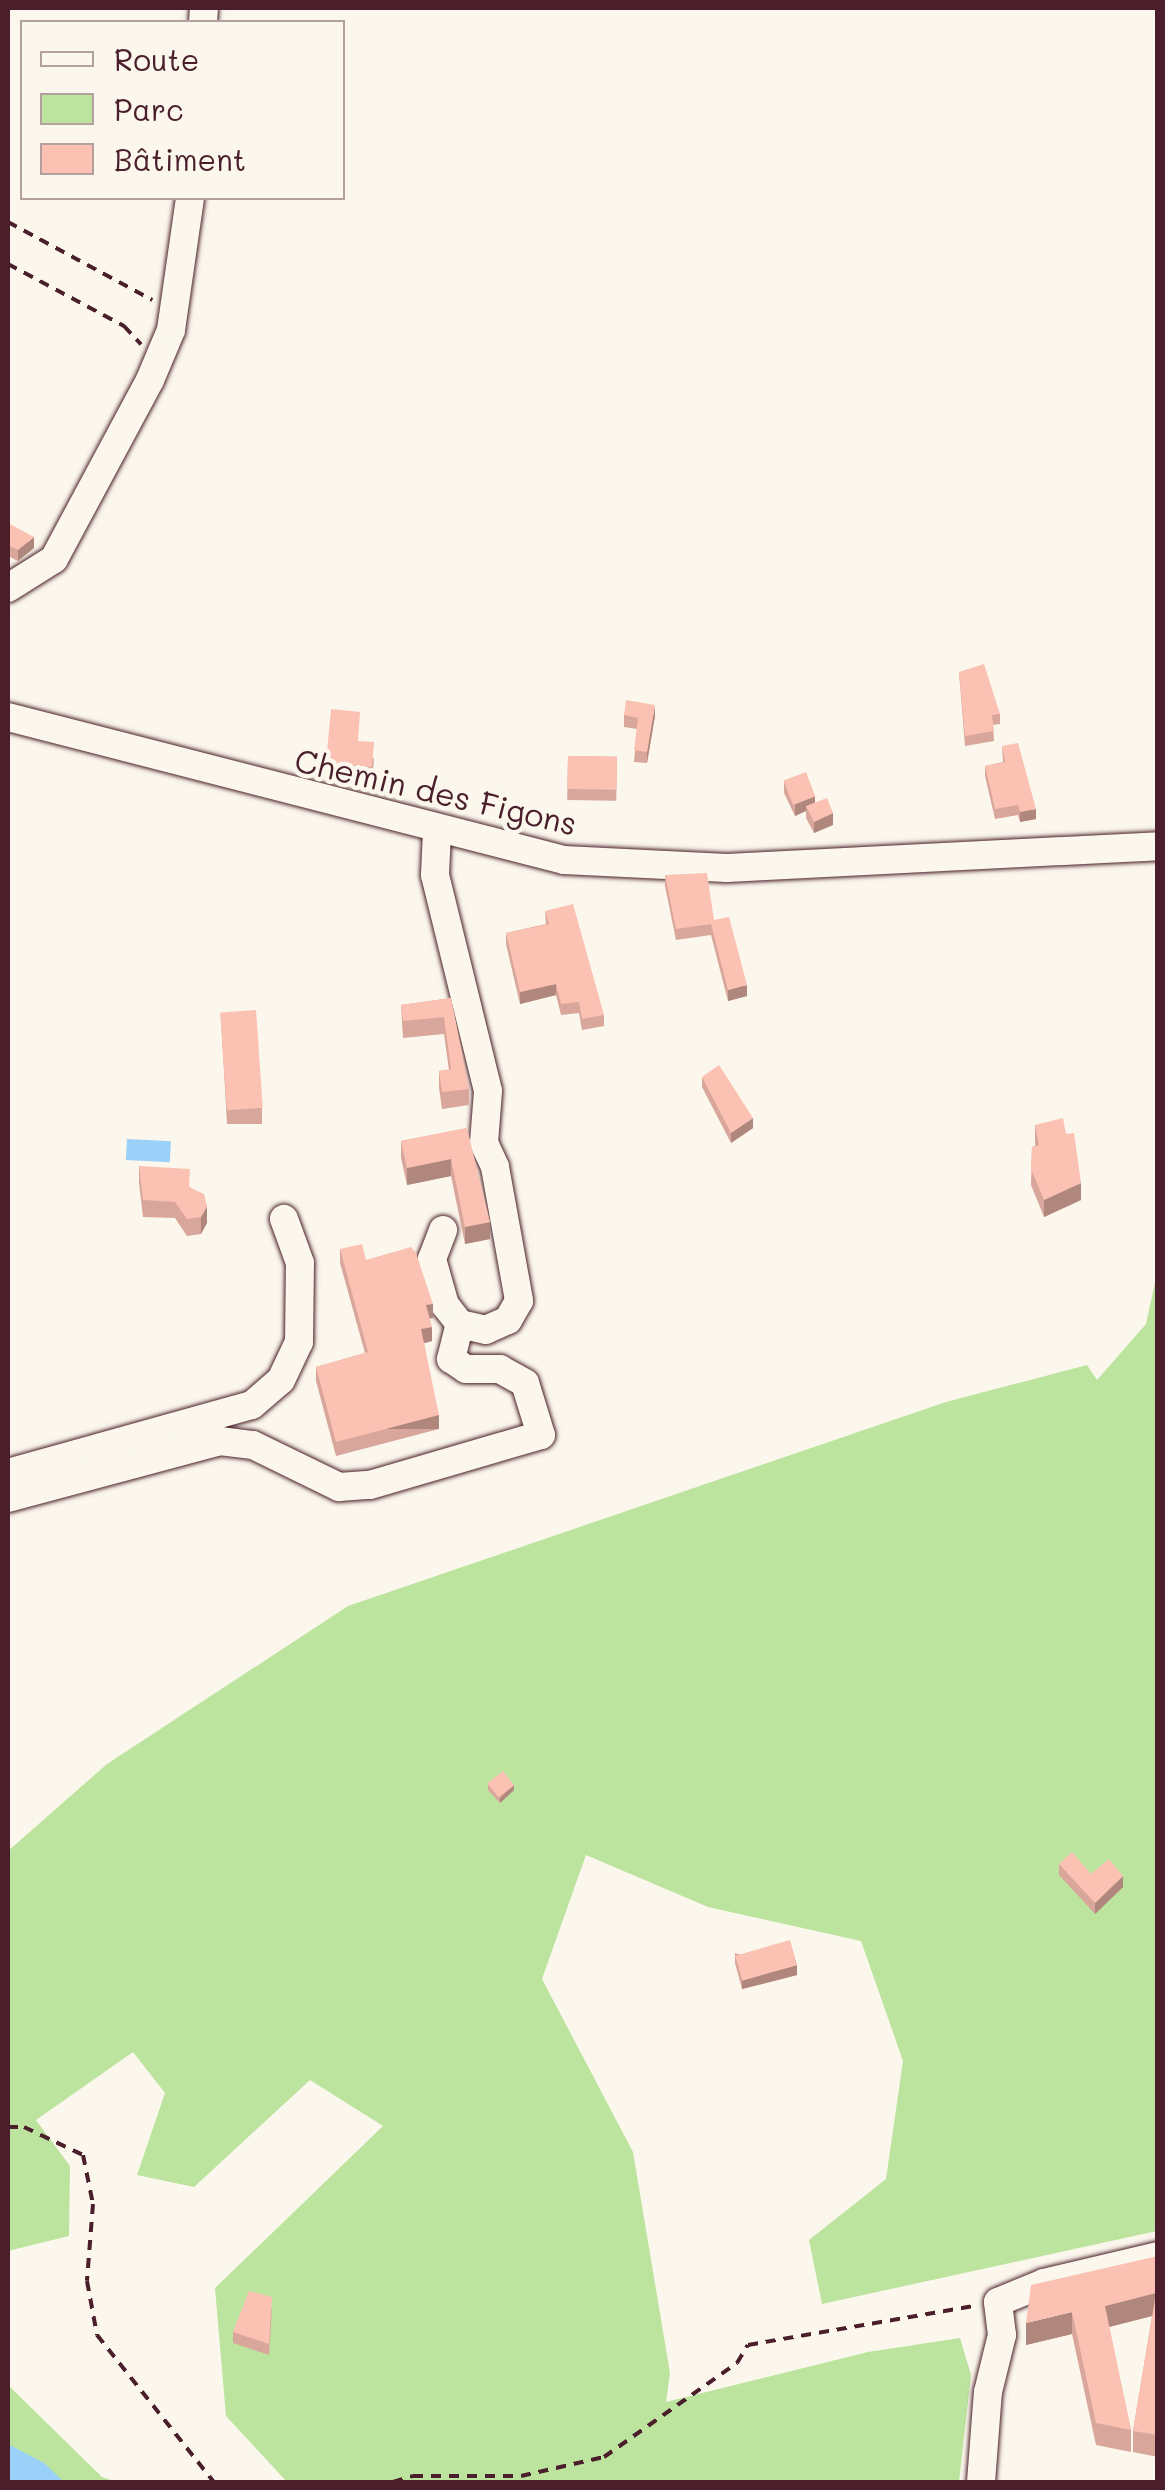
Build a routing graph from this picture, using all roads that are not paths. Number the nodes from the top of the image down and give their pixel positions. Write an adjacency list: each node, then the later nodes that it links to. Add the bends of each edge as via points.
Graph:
1 (190, 200): 2 (street, via 175,309 154,370 54,559)
2 (8, 588)
3 (8, 717): 4 (street, Chemin des Figons)
4 (437, 831): 5 (street, Chemin des Figons, via 529,855 661,867); 8 (street, via 435,875 488,1091 484,1143 495,1167 518,1301 508,1320 486,1330)
5 (1158, 846)
6 (284, 1219): 9 (street, via 300,1264 299,1342 282,1380 252,1405)
7 (442, 1230): 8 (street, via 432,1258 445,1305)
8 (460, 1324): 10 (street, via 451,1359 466,1369 500,1369 525,1383 541,1434 370,1485 339,1488 253,1445 220,1441)
9 (8, 1473)
10 (8, 1498)
11 (1158, 2256): 12 (street, via 998,2302 1002,2335 988,2392)
12 (980, 2482)

